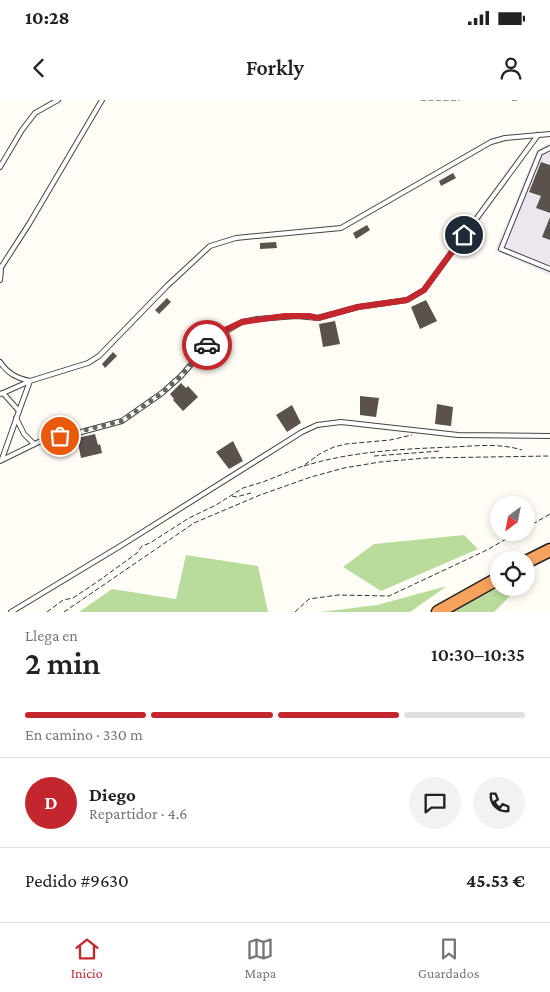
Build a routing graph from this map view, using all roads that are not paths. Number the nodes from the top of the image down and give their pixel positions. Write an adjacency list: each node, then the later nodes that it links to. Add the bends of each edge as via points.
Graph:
1 (58, 100): 6 (lane, via 35,113)
2 (102, 100): 8 (lane)
3 (550, 134): 4 (lane)
4 (538, 135): 11 (lane, via 492,142 340,228 236,238 210,246 99,356 88,363); 16 (lane, via 424,290 407,300 358,307 318,318 296,316 242,322 214,338 181,376 122,421)
5 (550, 148): 7 (lane, via 540,153 502,249)
6 (0, 167)
7 (550, 269)
8 (0, 270): 9 (lane)
9 (0, 280)
10 (0, 362): 11 (lane, via 17,378)
11 (30, 381): 12 (lane); 13 (lane)
12 (2, 394): 13 (lane)
13 (19, 410): 14 (lane)
14 (16, 418): 16 (lane, via 24,434); 17 (lane)
15 (550, 436): 21 (lane, via 458,435 341,422 317,425)
16 (34, 444): 17 (lane)
17 (1, 460)
18 (550, 550): 19 (highway)
19 (535, 558)
20 (490, 583): 22 (highway)
21 (11, 612)
22 (438, 612)

